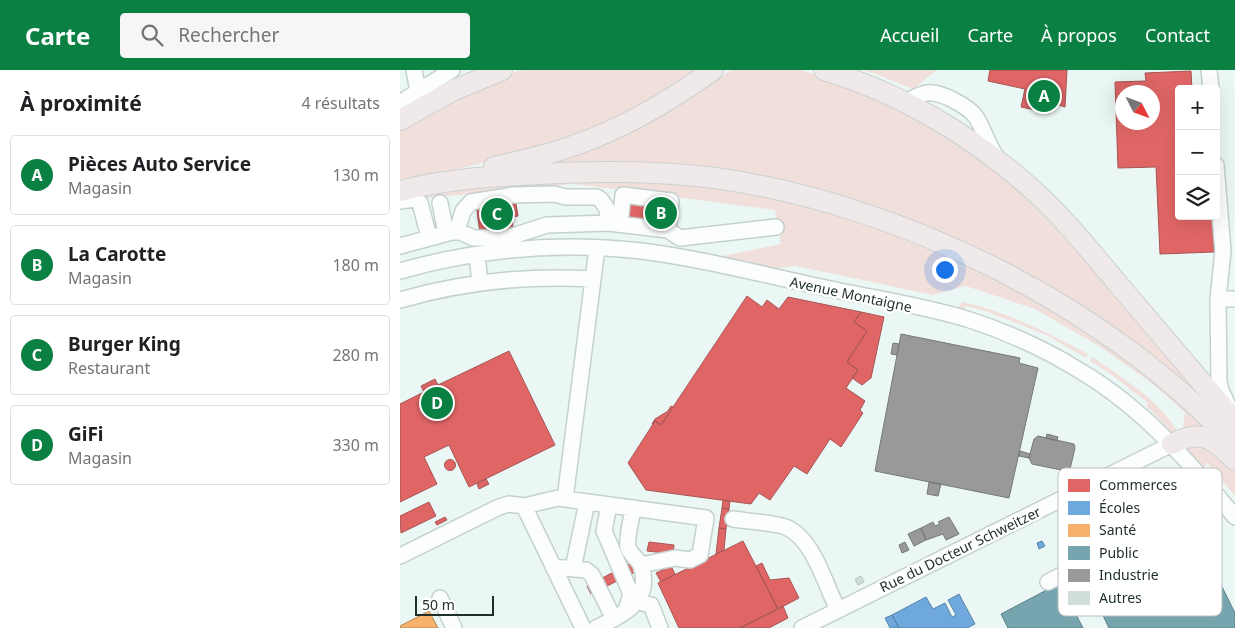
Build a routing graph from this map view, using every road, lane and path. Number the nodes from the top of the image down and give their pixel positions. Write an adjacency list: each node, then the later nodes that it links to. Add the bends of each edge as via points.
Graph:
1 (414, 70): 9 (street)
2 (452, 70): 9 (street)
3 (466, 70): 11 (main road)
4 (502, 70): 12 (main road, via 454,90)
5 (713, 70): 14 (main road, via 650,111 587,141)
6 (824, 70): 35 (main road, via 905,102 964,136 1034,190)
7 (1209, 70): 8 (street)
8 (1211, 85)
9 (418, 92): 10 (street)
10 (400, 104)
11 (400, 114)
12 (400, 120)
13 (1217, 175): 33 (street, via 1222,251)
14 (410, 188): 37 (main road, via 468,179 544,174 667,175 743,183 846,208 957,250 1059,303 1154,369 1199,407)
15 (400, 201): 22 (street, via 415,199 420,204)
16 (440, 203): 20 (street)
17 (556, 224): 18 (street); 20 (street, via 509,237 477,238); 24 (street)
18 (614, 224): 20 (street, via 607,209 594,197 566,197 554,203 544,203 524,195 470,202); 21 (street); 21 (street, via 623,195 671,201)
19 (776, 227): 21 (street)
20 (451, 232): 22 (street)
21 (674, 234): 27 (street); 28 (street)
22 (429, 237): 23 (street)
23 (400, 246)
24 (556, 248): 25 (street, Avenue Montaigne); 26 (street, Avenue Montaigne)
25 (597, 248): 27 (street, Avenue Montaigne); 30 (street)
26 (477, 255): 29 (street, Avenue Montaigne); 31 (street)
27 (676, 257): 28 (street, Avenue Montaigne)
28 (701, 261): 36 (street, Avenue Montaigne, via 934,311 1003,332 1043,349 1096,380)
29 (400, 271)
30 (594, 279): 31 (street, via 553,277); 41 (street)
31 (480, 283): 34 (street)
32 (1235, 298): 33 (street)
33 (1218, 299): 35 (street, via 1220,382 1223,397)
34 (400, 300)
35 (1235, 421)
36 (1172, 444): 38 (main road, via 1191,436 1202,436 1217,443); 39 (street, Rue du Docteur Schweitzer); 40 (street, Avenue Montaigne)
37 (1235, 445)
38 (1235, 460)
39 (1124, 468)
40 (1193, 468)
41 (565, 499): 44 (street); 46 (street, via 554,498)
42 (1058, 501): 58 (street, Rue du Docteur Schweitzer)
43 (1222, 501): 48 (street, Avenue Montaigne)
44 (587, 502): 45 (street); 53 (street)
45 (609, 505): 47 (street); 59 (street, via 604,531 631,594)
46 (524, 506): 50 (street, via 510,504 499,507); 52 (street)
47 (633, 508): 51 (street, via 628,545); 51 (street, via 706,518 700,554 690,560 675,558)
48 (1235, 517)
49 (733, 519): 58 (street, via 786,527 800,537 810,549)
50 (400, 556)
51 (641, 565): 57 (street, via 644,584)
52 (553, 567): 53 (street); 61 (street)
53 (573, 569): 59 (street, via 586,570 592,575)
54 (1058, 577): 55 (street)
55 (1048, 582)
56 (440, 598): 60 (street)
57 (638, 602): 59 (street); 63 (street, via 651,605)
58 (838, 610): 64 (street, Rue du Docteur Schweitzer)
59 (620, 616): 62 (street)
60 (454, 628)
61 (583, 628)
62 (596, 628)
63 (660, 628)
64 (802, 628)

